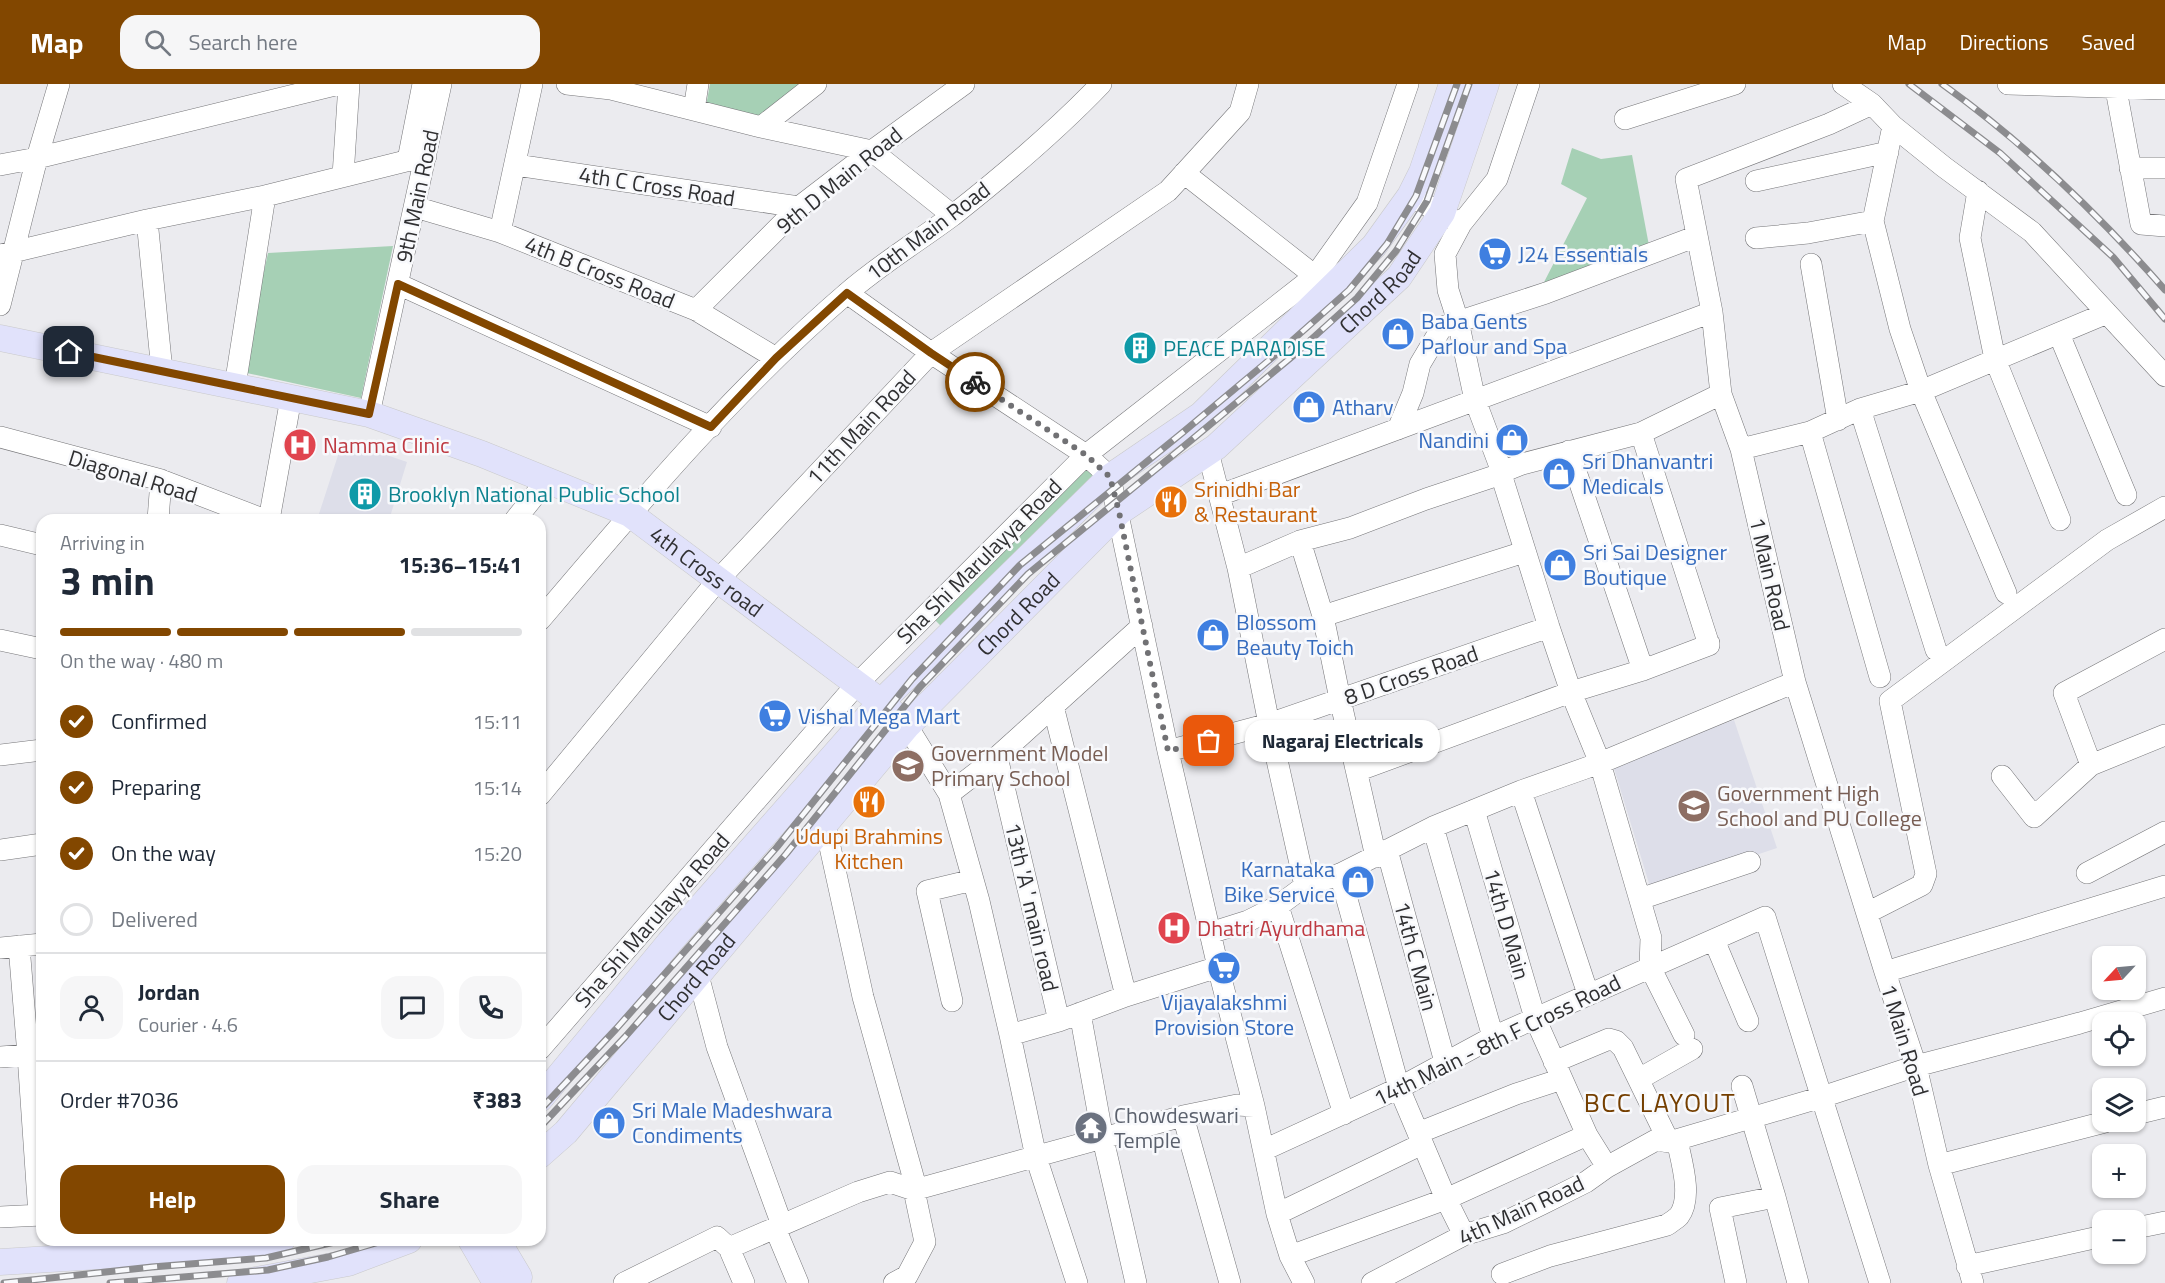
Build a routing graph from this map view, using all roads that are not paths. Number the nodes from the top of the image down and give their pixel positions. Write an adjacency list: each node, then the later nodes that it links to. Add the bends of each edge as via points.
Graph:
1 (59, 84): 30 (street)
2 (339, 84): 30 (street)
3 (349, 84): 37 (street)
4 (423, 84): 31 (street)
5 (441, 84): 31 (street, 9th Main Road)
6 (532, 84): 33 (street)
7 (567, 84): 19 (street)
8 (698, 84): 24 (street)
9 (816, 84): 27 (street)
10 (964, 84): 28 (street, 9th D Main Road)
11 (1101, 84): 44 (street, 10th Main Road, via 1059,127)
12 (1248, 84): 36 (street, 11th Main Road, via 1240,112)
13 (1408, 84): 54 (street, Sha Shi Marulayya Road, via 1367,203)
14 (1452, 84): 41 (main road, Chord Road)
15 (1529, 84): 45 (street, via 1497,179)
16 (1735, 84): 25 (street)
17 (1843, 84): 23 (street)
18 (2008, 84): 20 (street)
19 (611, 86): 24 (street)
20 (2115, 86): 22 (street); 34 (street)
21 (1485, 87): 45 (main road, Chord Road)
22 (2165, 89)
23 (1872, 104): 26 (street); 50 (street, 1 Main Road, via 1686,179)
24 (693, 110): 27 (street)
25 (1625, 119)
26 (1893, 126): 29 (street); 39 (street)
27 (761, 127): 28 (street)
28 (872, 151): 43 (street, 9th D Main Road); 44 (street)
29 (1888, 152): 38 (street); 47 (street)
30 (37, 158): 32 (street); 52 (street)
31 (417, 158): 37 (street); 42 (street, 9th Main Road)
32 (0, 165)
33 (516, 165): 43 (street, 4th C Cross Road); 49 (street)
34 (2130, 168): 35 (street); 48 (street, via 2141,224)
35 (2165, 168)
36 (1184, 173): 54 (street); 64 (street, 11th Main Road, via 1168,191)
37 (343, 176): 40 (street)
38 (1756, 181)
39 (1978, 192): 60 (street, via 2032,232); 66 (street, via 1970,238)
40 (265, 196): 46 (street); 69 (street)
41 (1410, 196): 45 (street); 87 (main road, Chord Road, via 1374,246 1201,414)
42 (414, 207): 49 (street, 4th B Cross Road); 55 (street, 9th Main Road)
43 (799, 207): 58 (street, 9th D Main Road)
44 (952, 215): 56 (street, 10th Main Road)
45 (1452, 219): 61 (street, via 1445,254 1448,290); 84 (main road, Chord Road, via 1399,278)
46 (147, 220): 52 (street); 67 (street)
47 (1873, 221): 51 (street); 70 (street, via 1900,328)
48 (2165, 226)
49 (500, 232): 58 (street, 4th B Cross Road)
50 (1697, 236): 59 (street, 1 Main Road); 61 (street, via 1546,293)
51 (1756, 238)
52 (6, 254): 57 (street)
53 (1811, 264): 76 (street)
54 (1315, 276): 85 (street, Sha Shi Marulayya Road)
55 (398, 284): 75 (street, 9th Main Road); 77 (street)
56 (847, 293): 64 (street); 65 (street, 10th Main Road)
57 (0, 304)
58 (696, 310): 65 (street, 4th B Cross Road)
59 (1712, 312): 71 (street, 1 Main Road); 73 (street)
60 (2107, 313): 62 (street); 68 (street)
61 (1458, 321): 73 (street); 78 (street, via 1442,327 1420,364)
62 (2059, 334): 66 (street); 91 (street)
63 (0, 338): 67 (main road)
64 (931, 353): 85 (street); 105 (street, 11th Main Road)
65 (776, 358): 77 (street, 10th Main Road)
66 (1995, 359): 70 (street); 99 (street)
67 (162, 371): 69 (main road)
68 (2165, 376)
69 (235, 386): 72 (main road)
70 (1921, 391): 74 (street); 106 (street)
71 (1721, 394): 80 (street); 82 (street, 1 Main Road)
72 (291, 398): 75 (main road); 96 (street)
73 (1475, 400): 78 (street); 86 (street)
74 (1860, 409): 76 (street); 114 (street)
75 (369, 414): 89 (main road, 4th Cross road)
76 (1838, 420): 79 (street)
77 (711, 427): 98 (street, 10th Main Road)
78 (1398, 429): 90 (street)
79 (1810, 432): 82 (street); 116 (street)
80 (1641, 433): 83 (street); 115 (street, via 1709,644)
81 (0, 437): 88 (street, Diagonal Road)
82 (1741, 449): 117 (street, 1 Main Road)
83 (1569, 451): 86 (street); 115 (street)
84 (1208, 452): 90 (street); 93 (main road, Chord Road)
85 (1086, 455): 87 (street); 118 (street, Sha Shi Marulayya Road)
86 (1502, 473): 101 (street); 103 (street)
87 (1110, 477): 93 (street); 121 (main road, Chord Road)
88 (161, 480): 94 (street); 95 (street, Diagonal Road)
89 (547, 480): 97 (street); 98 (main road, 4th Cross road)
90 (1220, 495): 104 (street)
91 (2126, 495)
92 (2165, 507): 152 (street, via 2107,540 1890,701 1926,874 1922,885)
93 (1119, 512): 109 (street); 124 (main road, Chord Road)
94 (158, 514)
95 (251, 514)
96 (268, 514)
97 (520, 514)
98 (630, 514): 105 (main road, 4th Cross road); 107 (street, 10th Main Road)
99 (2060, 520)
100 (0, 535): 102 (street)
101 (1300, 542): 104 (street); 108 (street, 14th C Main)
102 (36, 543)
103 (1524, 552): 108 (street); 110 (street)
104 (1238, 568): 123 (street)
105 (718, 580): 118 (main road, 4th Cross road); 134 (street, 11th Main Road)
106 (2006, 593)
107 (546, 613)
108 (1323, 616): 120 (street, 14th C Main)
109 (1142, 626): 122 (street); 127 (street)
110 (1549, 627): 119 (street); 120 (street, 8 D Cross Road)
111 (2165, 639): 131 (street, via 2064,693)
112 (0, 640): 113 (street)
113 (36, 648)
114 (1936, 650)
115 (1643, 670): 119 (street)
116 (1880, 677)
117 (1795, 682): 130 (street); 152 (street, 1 Main Road)
118 (857, 684): 121 (main road, 4th Cross road); 171 (street, Sha Shi Marulayya Road)
119 (1571, 692): 130 (street); 132 (street)
120 (1340, 699): 123 (street, 8 D Cross Road); 132 (street, 14th C Main)
121 (881, 702): 124 (main road, 4th Cross road); 181 (main road, Chord Road, via 669,943)
122 (1053, 706): 129 (street); 162 (street)
123 (1269, 724): 127 (street, 8 D Cross Road); 148 (street)
124 (907, 726): 136 (street); 138 (main road, Chord Road)
125 (2165, 735): 131 (street)
126 (36, 751): 128 (street)
127 (1168, 751): 153 (street)
128 (0, 755)
129 (997, 757): 136 (street); 167 (street, 13th 'A ' main road)
130 (1600, 763): 135 (street); 150 (street)
131 (2091, 765): 133 (street, via 2034,817)
132 (1357, 771): 143 (street, 14th C Main)
133 (2002, 776)
134 (546, 788)
135 (1521, 791): 137 (street); 161 (street)
136 (949, 794): 147 (street)
137 (1474, 810): 139 (street); 166 (street, 14th D Main)
138 (825, 824): 160 (main road, Chord Road); 199 (street, via 863,997)
139 (1433, 827): 143 (street); 170 (street)
140 (2165, 832): 145 (street)
141 (36, 845): 142 (street)
142 (0, 850)
143 (1381, 853): 146 (street); 174 (street, 14th C Main)
144 (1750, 862): 150 (street)
145 (2086, 873)
146 (1340, 874): 148 (street); 180 (street)
147 (973, 880): 164 (street, via 927,891); 169 (street)
148 (1305, 886): 151 (street)
149 (2165, 886): 159 (street)
150 (1640, 898): 157 (street, via 1651,938)
151 (1278, 906): 153 (street); 186 (street)
152 (1866, 913): 159 (street, 1 Main Road)
153 (1210, 933): 158 (street)
154 (1714, 940): 157 (street, 14th Main - 8th F Cross Road); 168 (street); 182 (street, 14th Main - 8th F Cross Road, via 1765,917)
155 (36, 945): 156 (street)
156 (9, 947): 172 (street)
157 (1650, 967): 161 (street, 14th Main - 8th F Cross Road); 177 (street, via 1688,1042)
158 (1218, 968): 162 (street); 183 (street)
159 (1885, 972): 175 (street, 1 Main Road)
160 (698, 975): 194 (main road, Chord Road, via 566,1132); 206 (street, via 717,1047)
161 (1588, 994): 166 (street, 14th Main - 8th F Cross Road)
162 (1126, 996): 165 (street)
163 (2165, 998): 175 (street, 4th Main Road)
164 (952, 1001)
165 (1080, 1013): 167 (street); 191 (street)
166 (1535, 1018): 170 (street, 14th Main - 8th F Cross Road); 176 (street, 14th D Main)
167 (1059, 1021): 169 (street)
168 (1748, 1021)
169 (1010, 1035): 196 (street)
170 (1493, 1037): 174 (street, 14th Main - 8th F Cross Road)
171 (546, 1042)
172 (35, 1055): 173 (street); 179 (street)
173 (0, 1057)
174 (1445, 1062): 180 (street, 14th Main - 8th F Cross Road)
175 (1916, 1066): 182 (street, 4th Main Road); 197 (street, 1 Main Road)
176 (1558, 1071): 177 (street, via 1609,1039 1623,1048); 190 (street, 14th D Main); 192 (street)
177 (1639, 1079): 193 (street)
178 (1742, 1086): 188 (street)
179 (36, 1087)
180 (1399, 1088): 186 (street, 14th Main - 8th F Cross Road); 192 (street)
181 (546, 1092)
182 (1822, 1097): 188 (street, 4th Main Road); 233 (street)
183 (1254, 1106): 187 (street, via 1237,1105); 195 (street)
184 (2165, 1107): 185 (street)
185 (2146, 1112)
186 (1344, 1114): 195 (street, 14th Main - 8th F Cross Road)
187 (1183, 1116): 191 (street); 228 (street)
188 (1752, 1118): 193 (street, 4th Main Road); 200 (street)
189 (2092, 1125): 197 (street)
190 (1587, 1135): 198 (street, 14th D Main); 201 (street)
191 (1103, 1139): 196 (street); 227 (street)
192 (1420, 1139): 201 (street); 202 (street)
193 (1673, 1141): 198 (street, 4th Main Road, via 1656,1140); 217 (street, via 1686,1177 1679,1215 1667,1225 1550,1256)
194 (546, 1150)
195 (1264, 1150): 202 (street)
196 (1036, 1157): 199 (street); 226 (street)
197 (1939, 1165): 218 (street, 1 Main Road)
198 (1607, 1167): 208 (street, 4th Main Road, via 1586,1182 1513,1218)
199 (914, 1190): 206 (street, via 890,1182); 225 (street, via 925,1242 907,1276)
200 (1775, 1197): 231 (street, via 1720,1208); 232 (street)
201 (1446, 1199): 208 (street); 215 (street)
202 (1277, 1214): 215 (street)
203 (36, 1215): 204 (street)
204 (0, 1217)
205 (2165, 1222): 207 (street)
206 (778, 1226): 214 (street); 224 (street)
207 (2146, 1226)
208 (1464, 1235): 230 (street, 4th Main Road)
209 (2092, 1239): 218 (street)
210 (255, 1246): 216 (main road)
211 (393, 1246): 219 (main road, via 348,1263)
212 (474, 1246): 220 (main road)
213 (501, 1246): 221 (main road, via 519,1277)
214 (729, 1248): 222 (street, via 717,1237); 223 (street)
215 (1290, 1256): 229 (street)
216 (0, 1262)
217 (1502, 1274)
218 (1970, 1275)
219 (240, 1283)
220 (496, 1283)
221 (517, 1283)
222 (624, 1283)
223 (744, 1283)
224 (798, 1283)
225 (894, 1283)
226 (1077, 1283)
227 (1136, 1283)
228 (1230, 1283)
229 (1304, 1283)
230 (1372, 1283)
231 (1736, 1283)
232 (1798, 1283)
233 (1880, 1283)

